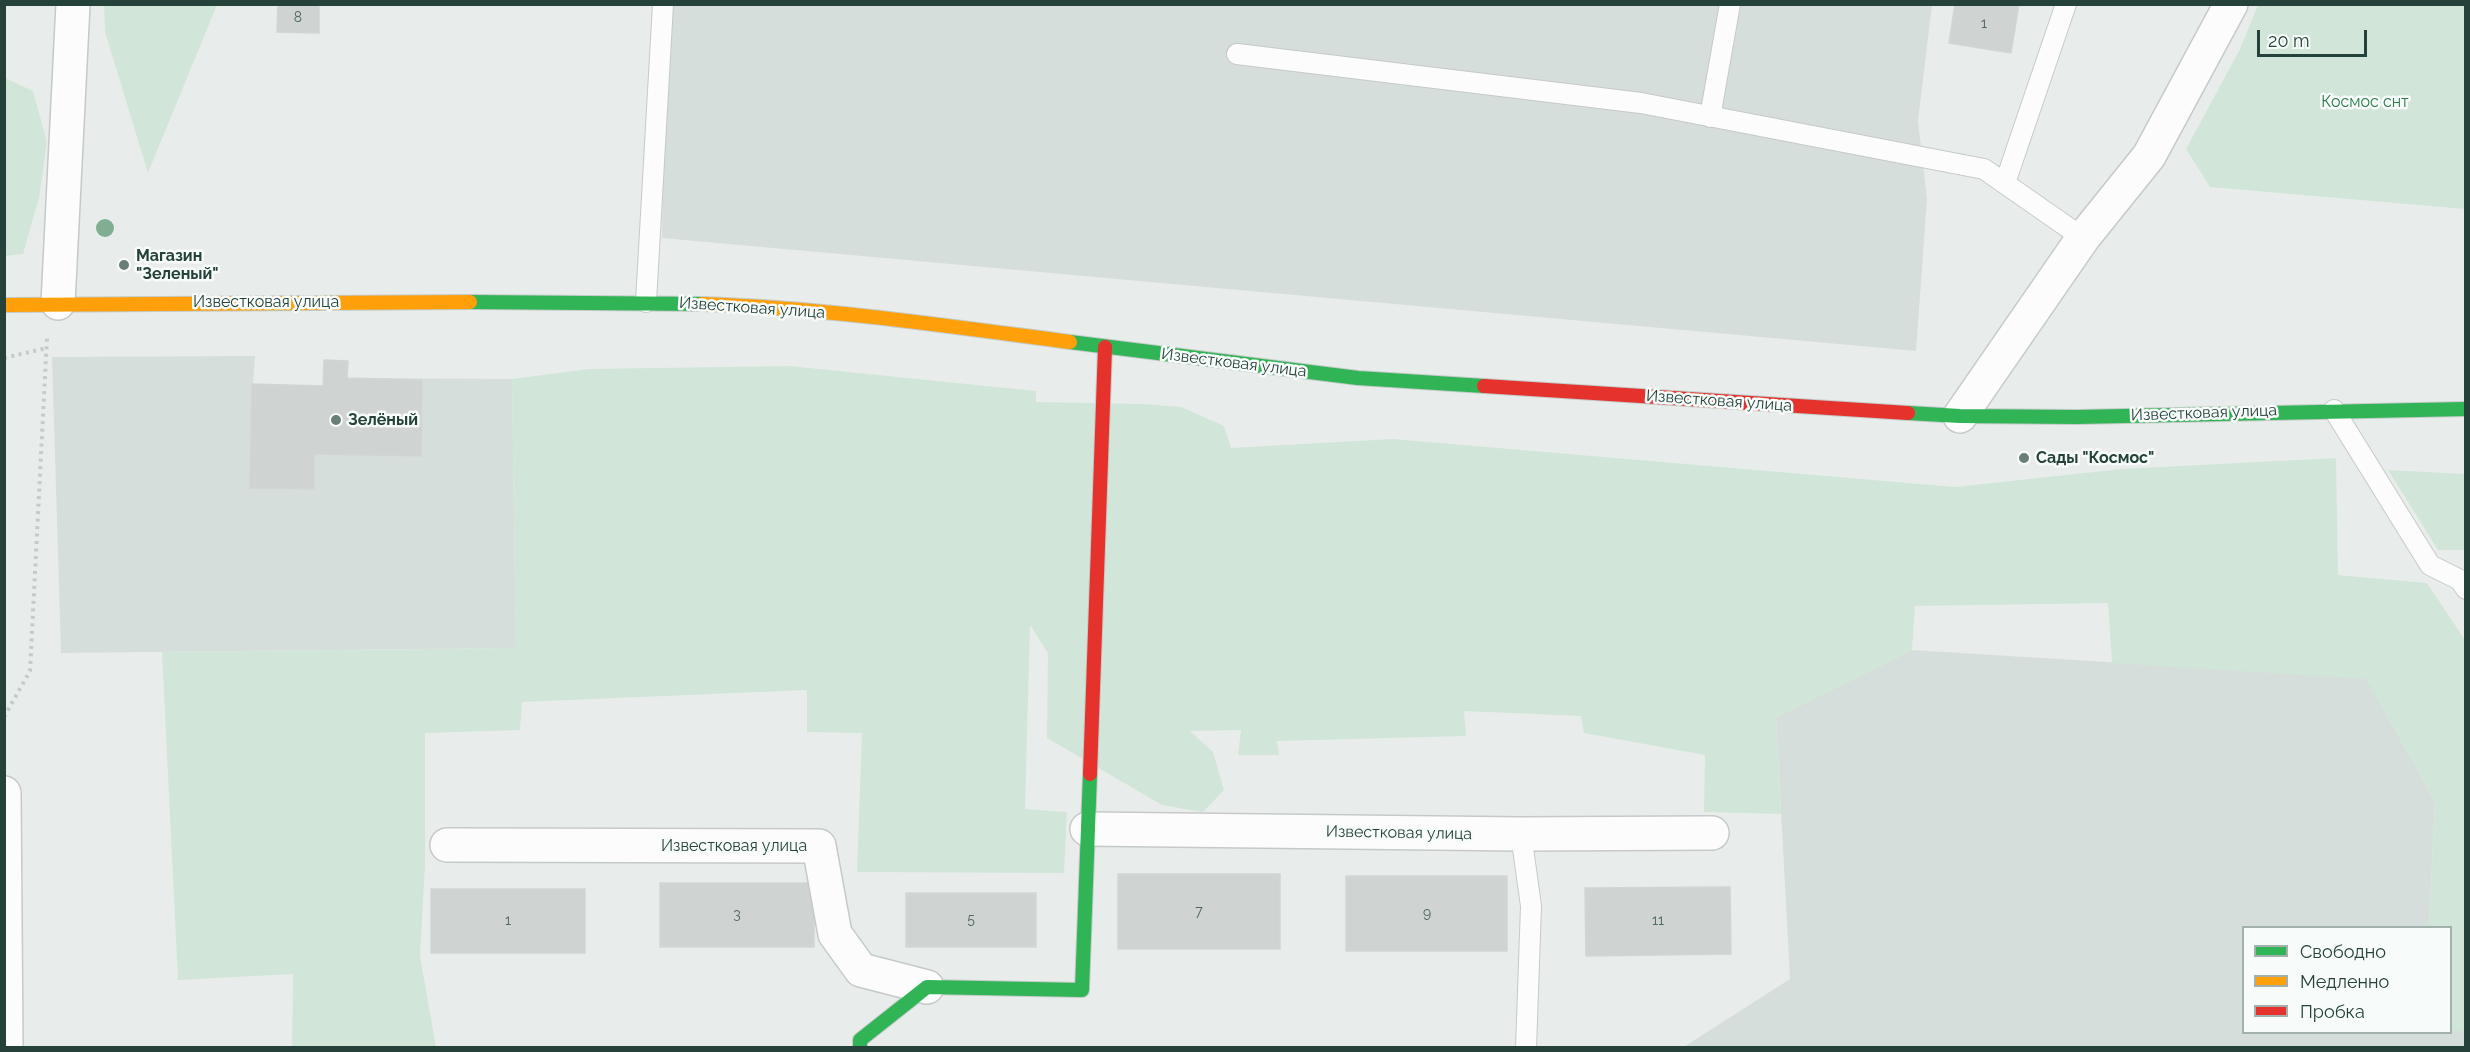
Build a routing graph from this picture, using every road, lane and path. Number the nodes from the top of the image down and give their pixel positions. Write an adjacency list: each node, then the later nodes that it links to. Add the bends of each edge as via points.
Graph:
1 (73, 4): 11 (street)
2 (663, 4): 10 (lane)
3 (1730, 4): 7 (lane)
4 (2067, 4): 8 (lane)
5 (2231, 4): 9 (street, via 2149,156)
6 (1237, 54): 7 (lane, via 1641,104)
7 (1710, 117): 8 (lane, via 1984,169)
8 (2005, 183): 9 (lane)
9 (2084, 238): 19 (street)
10 (646, 302): 11 (main road, Известковая улица); 14 (main road, Известковая улица, via 755,306)
11 (58, 303): 12 (main road, Известковая улица)
12 (4, 305)
13 (47, 337): 15 (path)
14 (1105, 346): 19 (main road, Известковая улица, via 1358,378); 23 (main road)
15 (47, 348): 16 (path); 21 (path, via 30,671)
16 (4, 358)
17 (2466, 409): 18 (main road, Известковая улица)
18 (2334, 410): 19 (main road, Известковая улица); 20 (lane, via 2430,565 2460,579)
19 (1960, 416)
20 (2466, 589)
21 (4, 717)
22 (4, 793): 28 (street)
23 (1087, 829): 25 (street, Известковая улица); 27 (main road, via 1082,990)
24 (1712, 833): 25 (street, Известковая улица)
25 (1521, 834): 30 (lane, via 1530,906)
26 (447, 845): 27 (street, Известковая улица, via 819,846 835,934 861,970)
27 (927, 987): 29 (main road, via 861,1040)
28 (6, 1047)
29 (860, 1047)
30 (1526, 1047)

